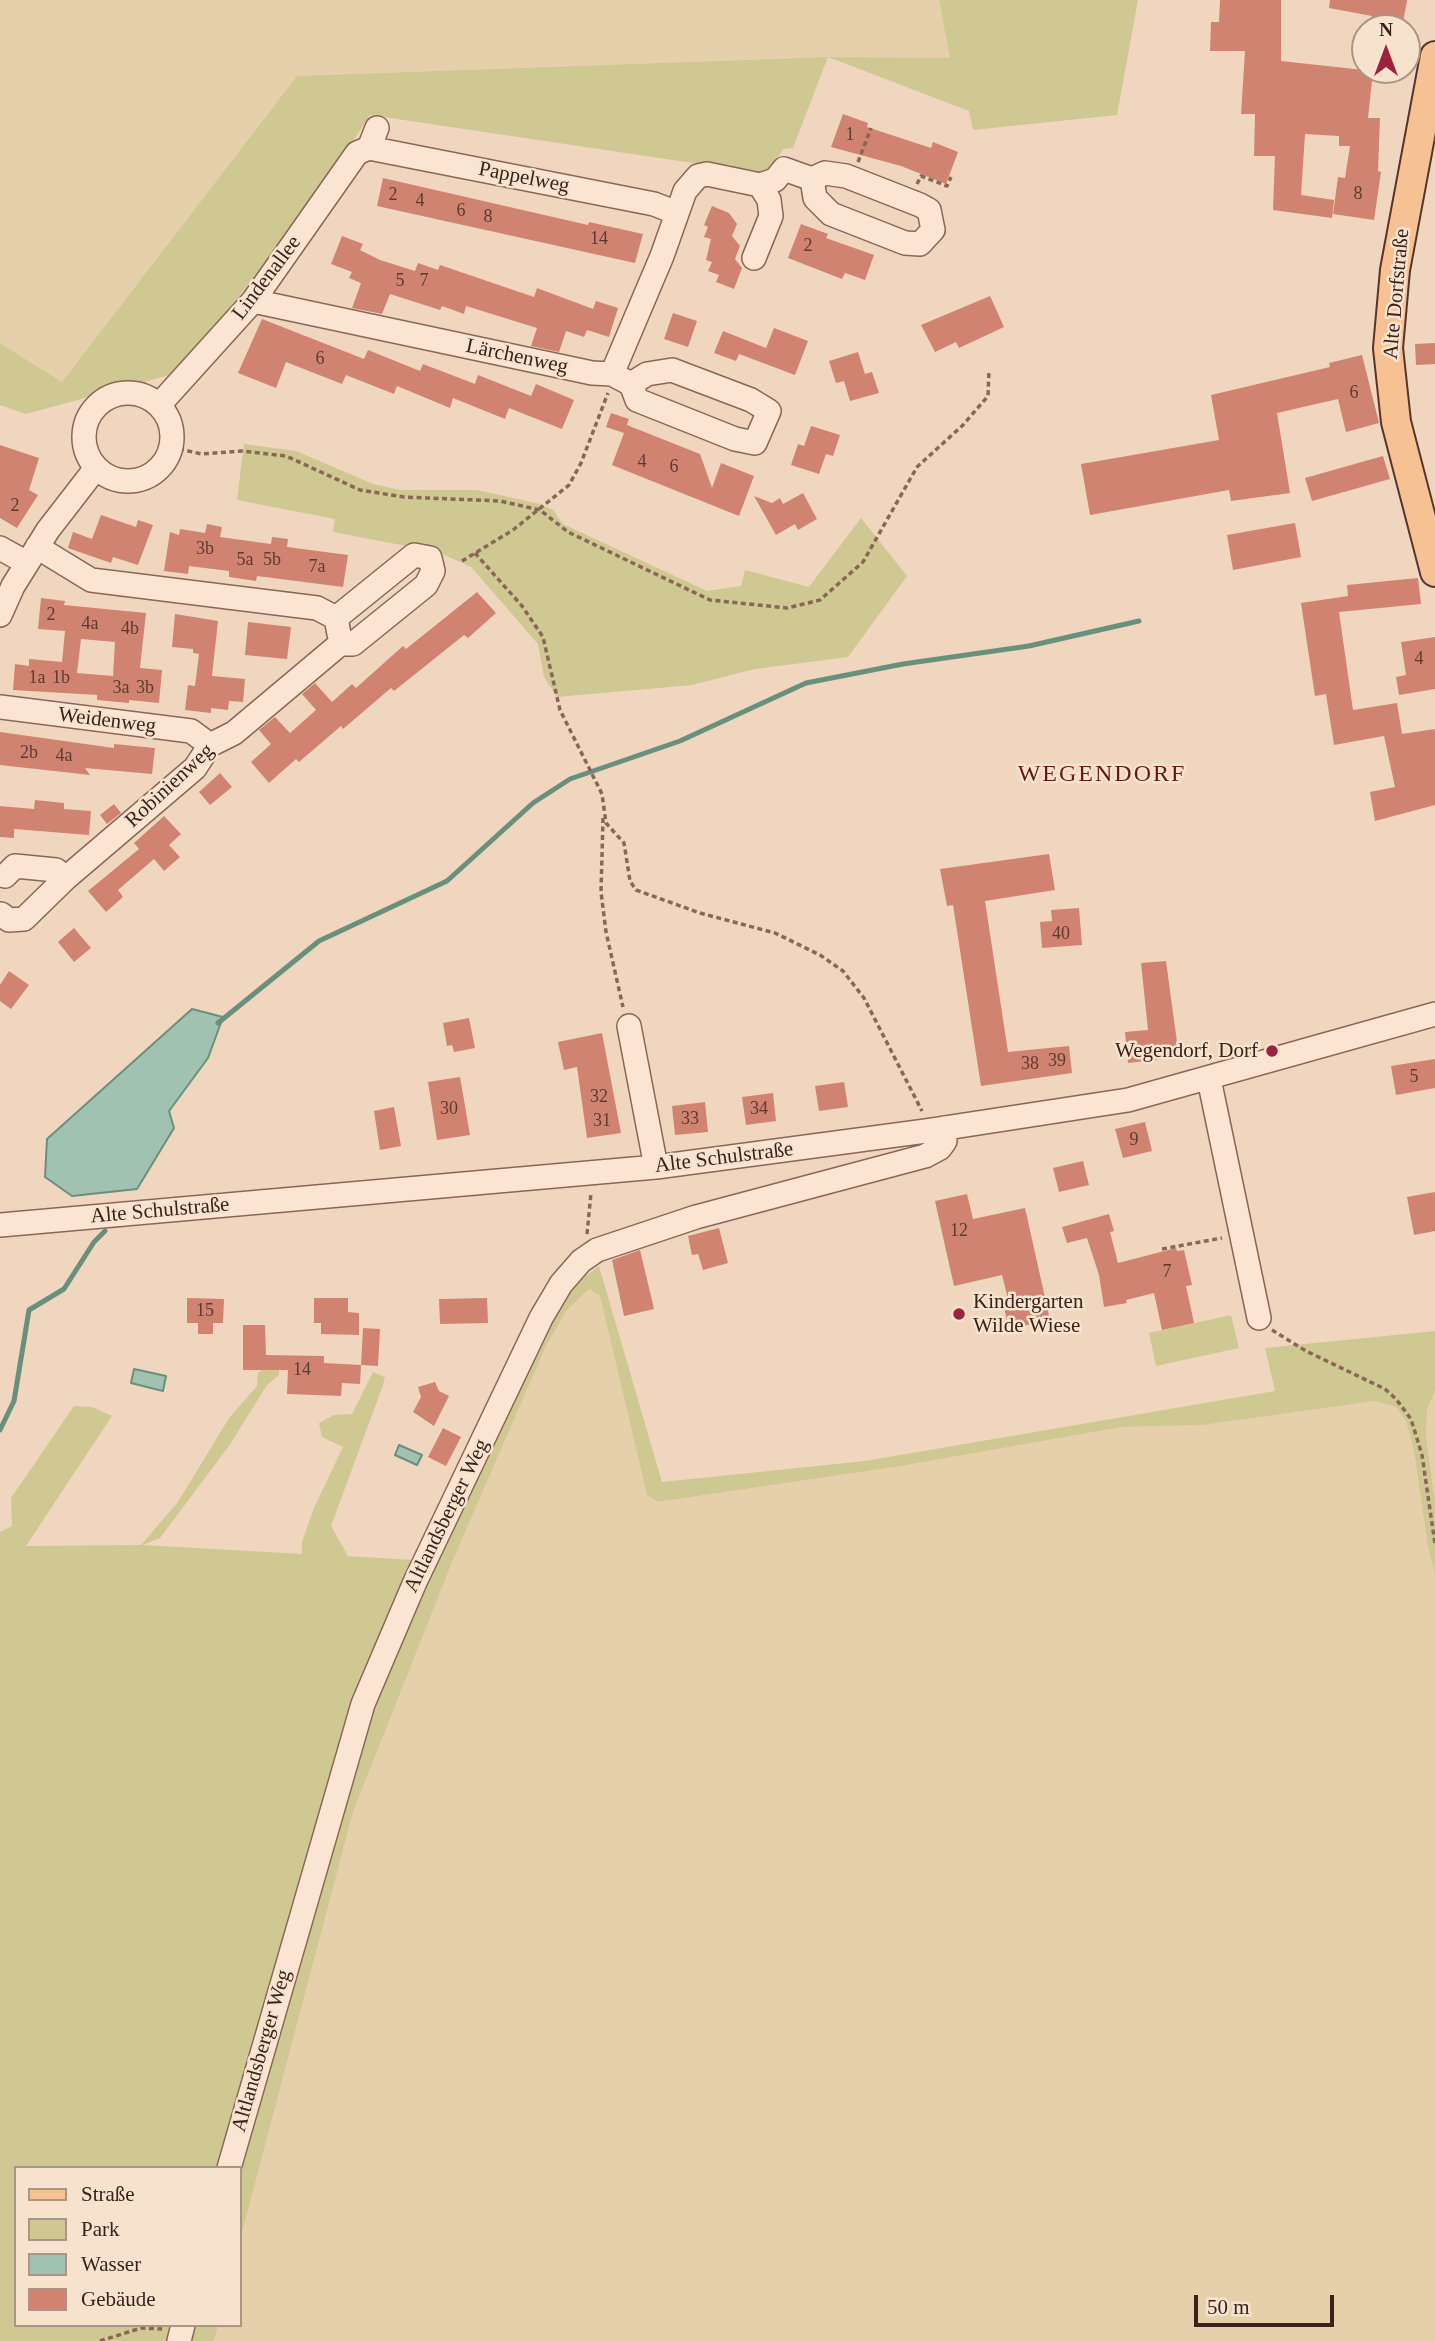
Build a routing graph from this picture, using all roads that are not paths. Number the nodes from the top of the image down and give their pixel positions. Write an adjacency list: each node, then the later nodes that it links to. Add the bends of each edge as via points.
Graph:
1 (1435, 56): 13 (main road, Alte Dorfstraße, via 1395,270 1388,348 1396,422)
2 (373, 138): 5 (street, Pappelweg); 7 (street, Lindenallee, via 357,153)
3 (812, 179): 3 (street, via 815,198 831,214 905,243 920,243 933,230 929,209 920,205 846,176 825,173); 4 (street, via 786,162 775,180)
4 (761, 185): 5 (street, via 698,176 685,191); 6 (street, via 771,216)
5 (677, 213): 8 (street)
6 (754, 258)
7 (253, 301): 8 (street, Lärchenweg); 9 (street, Lindenallee)
8 (621, 379): 8 (street, via 638,400 735,439 755,443 769,411 672,370)
9 (159, 405): 10 (street, via 134,393 107,398 96,406 84,430 84,444); 10 (street, via 173,432 172,448 154,474 124,482)
10 (96, 468): 12 (street)
11 (0, 548): 12 (street)
12 (32, 555): 14 (street); 15 (street, via 90,580 317,608)
13 (1435, 572)
14 (0, 615)
15 (336, 618): 16 (street); 16 (street, Robinienweg, via 414,555 430,558 433,571 426,585 354,644)
16 (340, 644): 18 (street, Robinienweg, via 234,733)
17 (0, 707): 18 (street, Weidenweg, via 191,731)
18 (210, 745): 20 (street, Robinienweg, via 195,768)
19 (5, 876): 20 (street, via 15,866 56,870)
20 (66, 878): 21 (street, Robinienweg, via 23,919)
21 (1, 915)
22 (1435, 1014): 24 (street, Alte Schulstraße)
23 (629, 1026): 26 (street)
24 (1209, 1079): 25 (street, Alte Schulstraße, via 1128,1100); 28 (street)
25 (935, 1124): 26 (street, Alte Schulstraße); 29 (street, Altlandsberger Weg, via 945,1141 925,1156 696,1217 591,1254 561,1284 415,1582 363,1704)
26 (656, 1167): 27 (street, Alte Schulstraße)
27 (0, 1225)
28 (1259, 1318)
29 (230, 2166)

